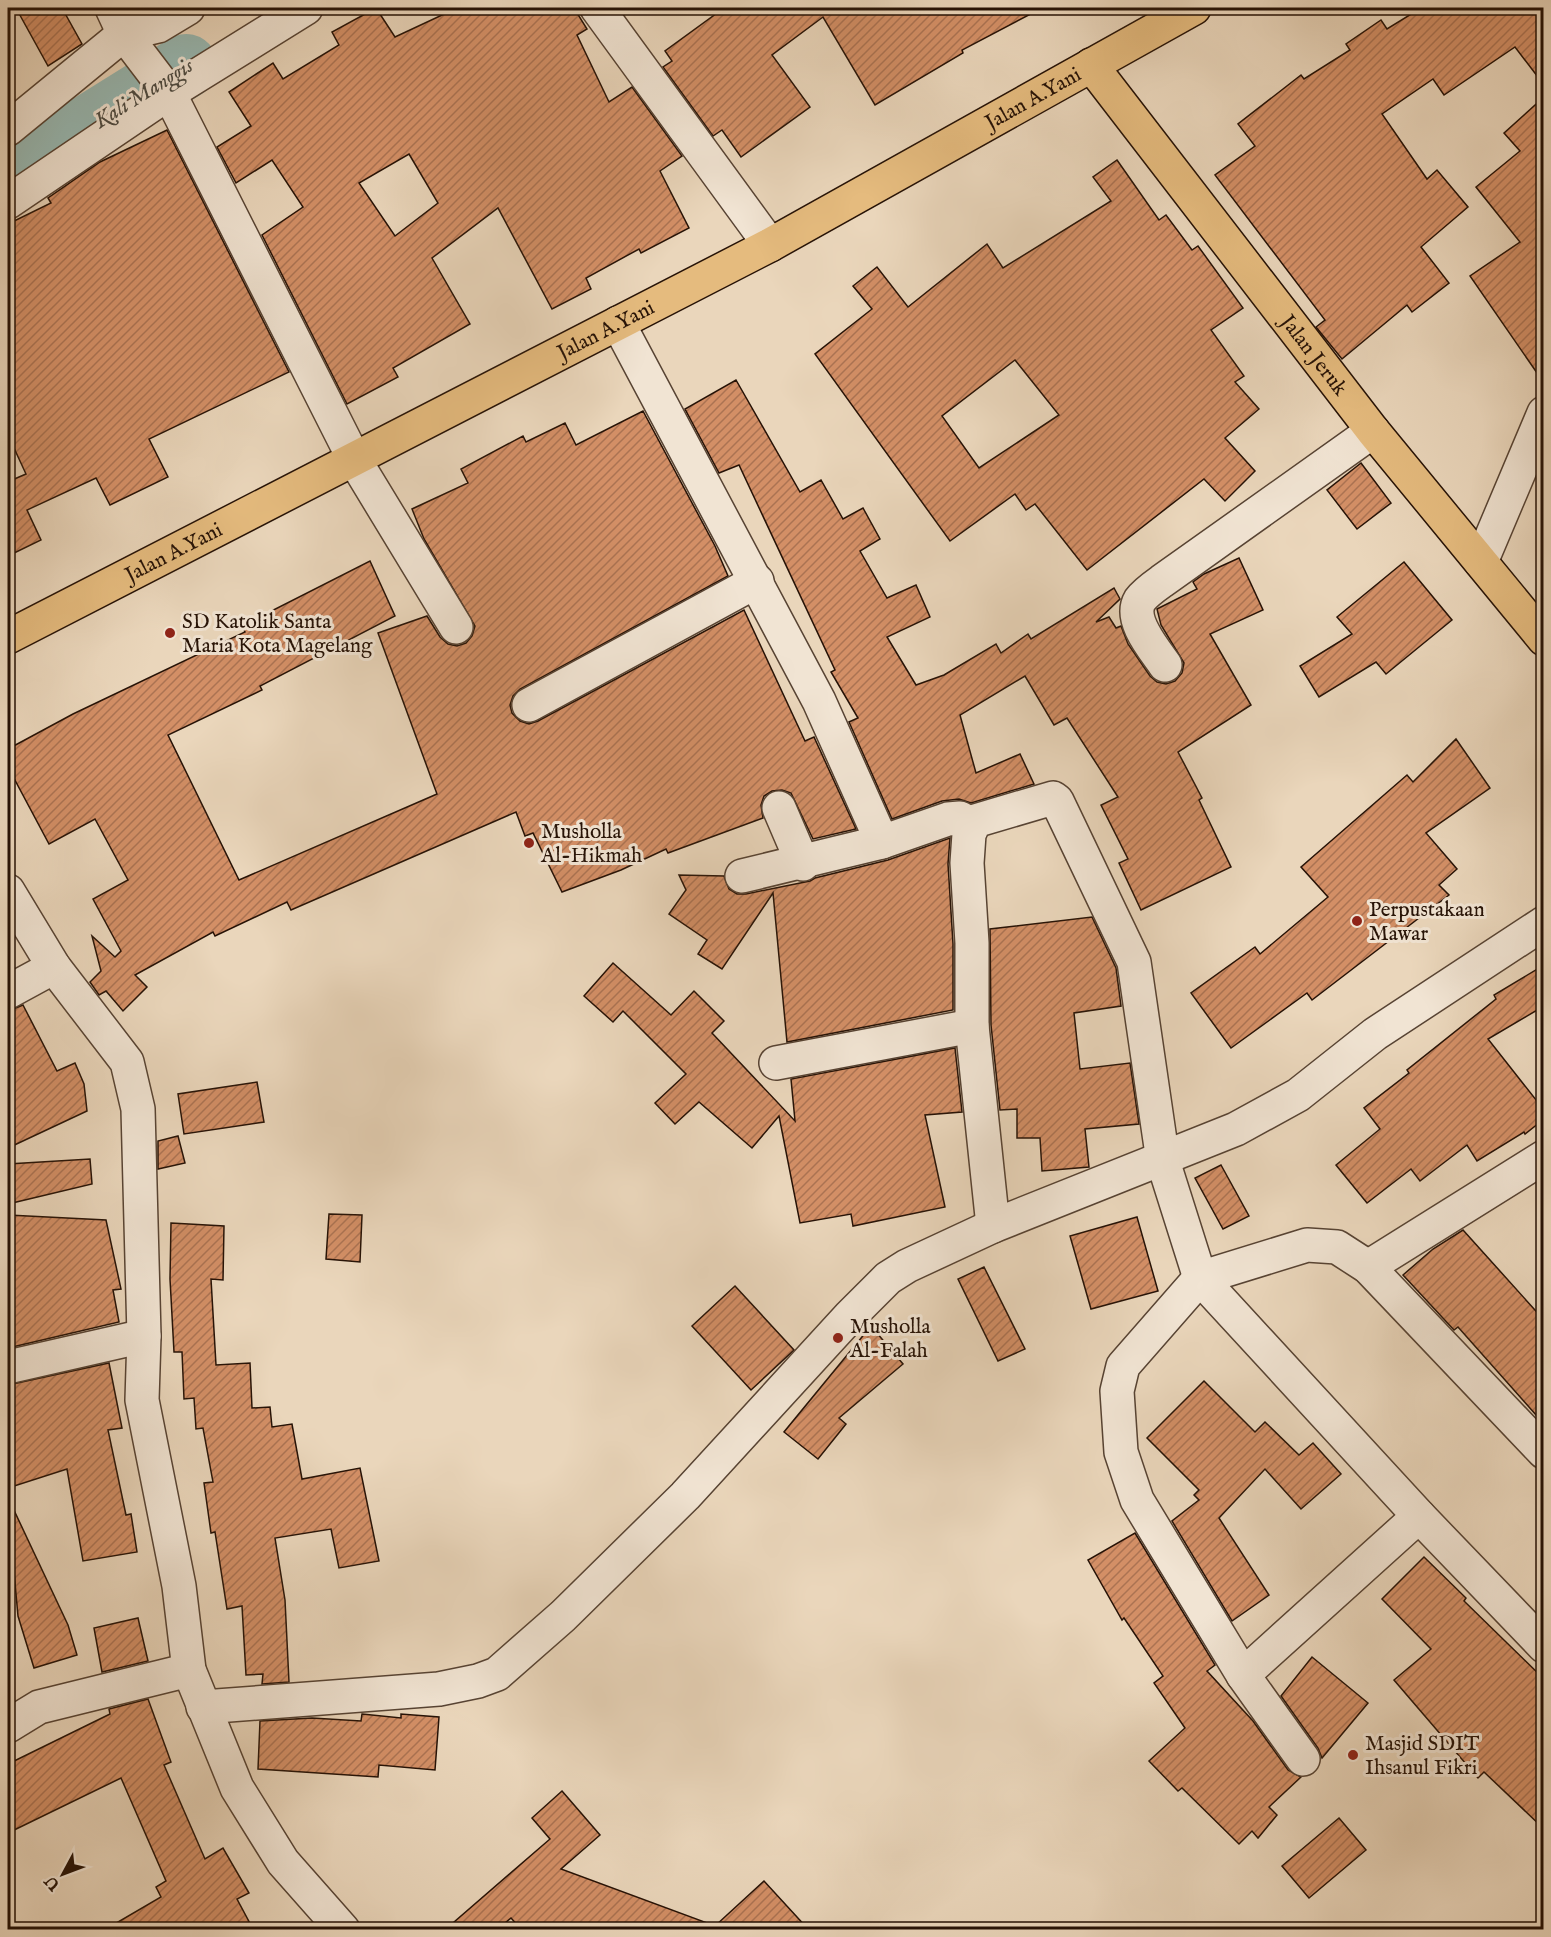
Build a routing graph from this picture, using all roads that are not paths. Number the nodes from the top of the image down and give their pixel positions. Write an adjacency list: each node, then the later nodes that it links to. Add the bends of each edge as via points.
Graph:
1 (188, 8): 5 (street, via 158,26)
2 (306, 8): 7 (street)
3 (597, 8): 10 (street)
4 (1194, 8): 6 (main road, Jalan A.Yani)
5 (126, 32): 7 (street); 8 (street)
6 (1091, 65): 10 (main road, Jalan A.Yani); 13 (main road, Jalan Jeruk)
7 (167, 89): 9 (street); 14 (street)
8 (8, 129)
9 (8, 202)
10 (770, 244): 11 (main road, Jalan A.Yani)
11 (618, 323): 14 (main road, Jalan A.Yani); 16 (street)
12 (1544, 413): 15 (street)
13 (1373, 431): 15 (main road, Jalan Jeruk); 20 (street, via 1139,601 1140,625)
14 (354, 459): 17 (street); 18 (main road, Jalan A.Yani)
15 (1481, 562): 19 (main road, Jalan Jeruk)
16 (757, 581): 21 (street); 24 (street, via 819,701)
17 (456, 627)
18 (8, 637)
19 (1544, 639)
20 (1165, 666)
21 (528, 705)
22 (779, 808): 25 (street)
23 (971, 824): 24 (street, via 960,818 948,819); 31 (street, via 967,864); 34 (street, via 1048,799 1057,801 1134,962)
24 (882, 842): 25 (street)
25 (803, 864): 26 (street)
26 (742, 876)
27 (8, 891): 29 (street)
28 (1544, 923): 34 (street, via 1375,1034 1298,1095 1236,1129)
29 (54, 967): 30 (street); 38 (street, via 127,1062 138,1108)
30 (8, 992)
31 (972, 1026): 32 (street); 35 (street)
32 (776, 1063)
33 (1544, 1157): 36 (street)
34 (1163, 1161): 35 (street); 37 (street)
35 (993, 1226): 45 (street, via 888,1278 685,1496 563,1616 497,1674 439,1689)
36 (1368, 1267): 37 (street, via 1337,1247 1307,1245); 40 (street)
37 (1200, 1278): 41 (street); 44 (street, via 1124,1366 1118,1391 1121,1452 1137,1500)
38 (144, 1336): 39 (street); 43 (street, via 142,1400 179,1586)
39 (8, 1367)
40 (1544, 1452)
41 (1419, 1516): 42 (street); 44 (street)
42 (1544, 1646)
43 (189, 1670): 45 (street); 46 (street, via 39,1707)
44 (1243, 1675): 47 (street)
45 (204, 1707): 48 (street, via 237,1788 283,1862)
46 (8, 1726)
47 (1303, 1759)
48 (343, 1929)

